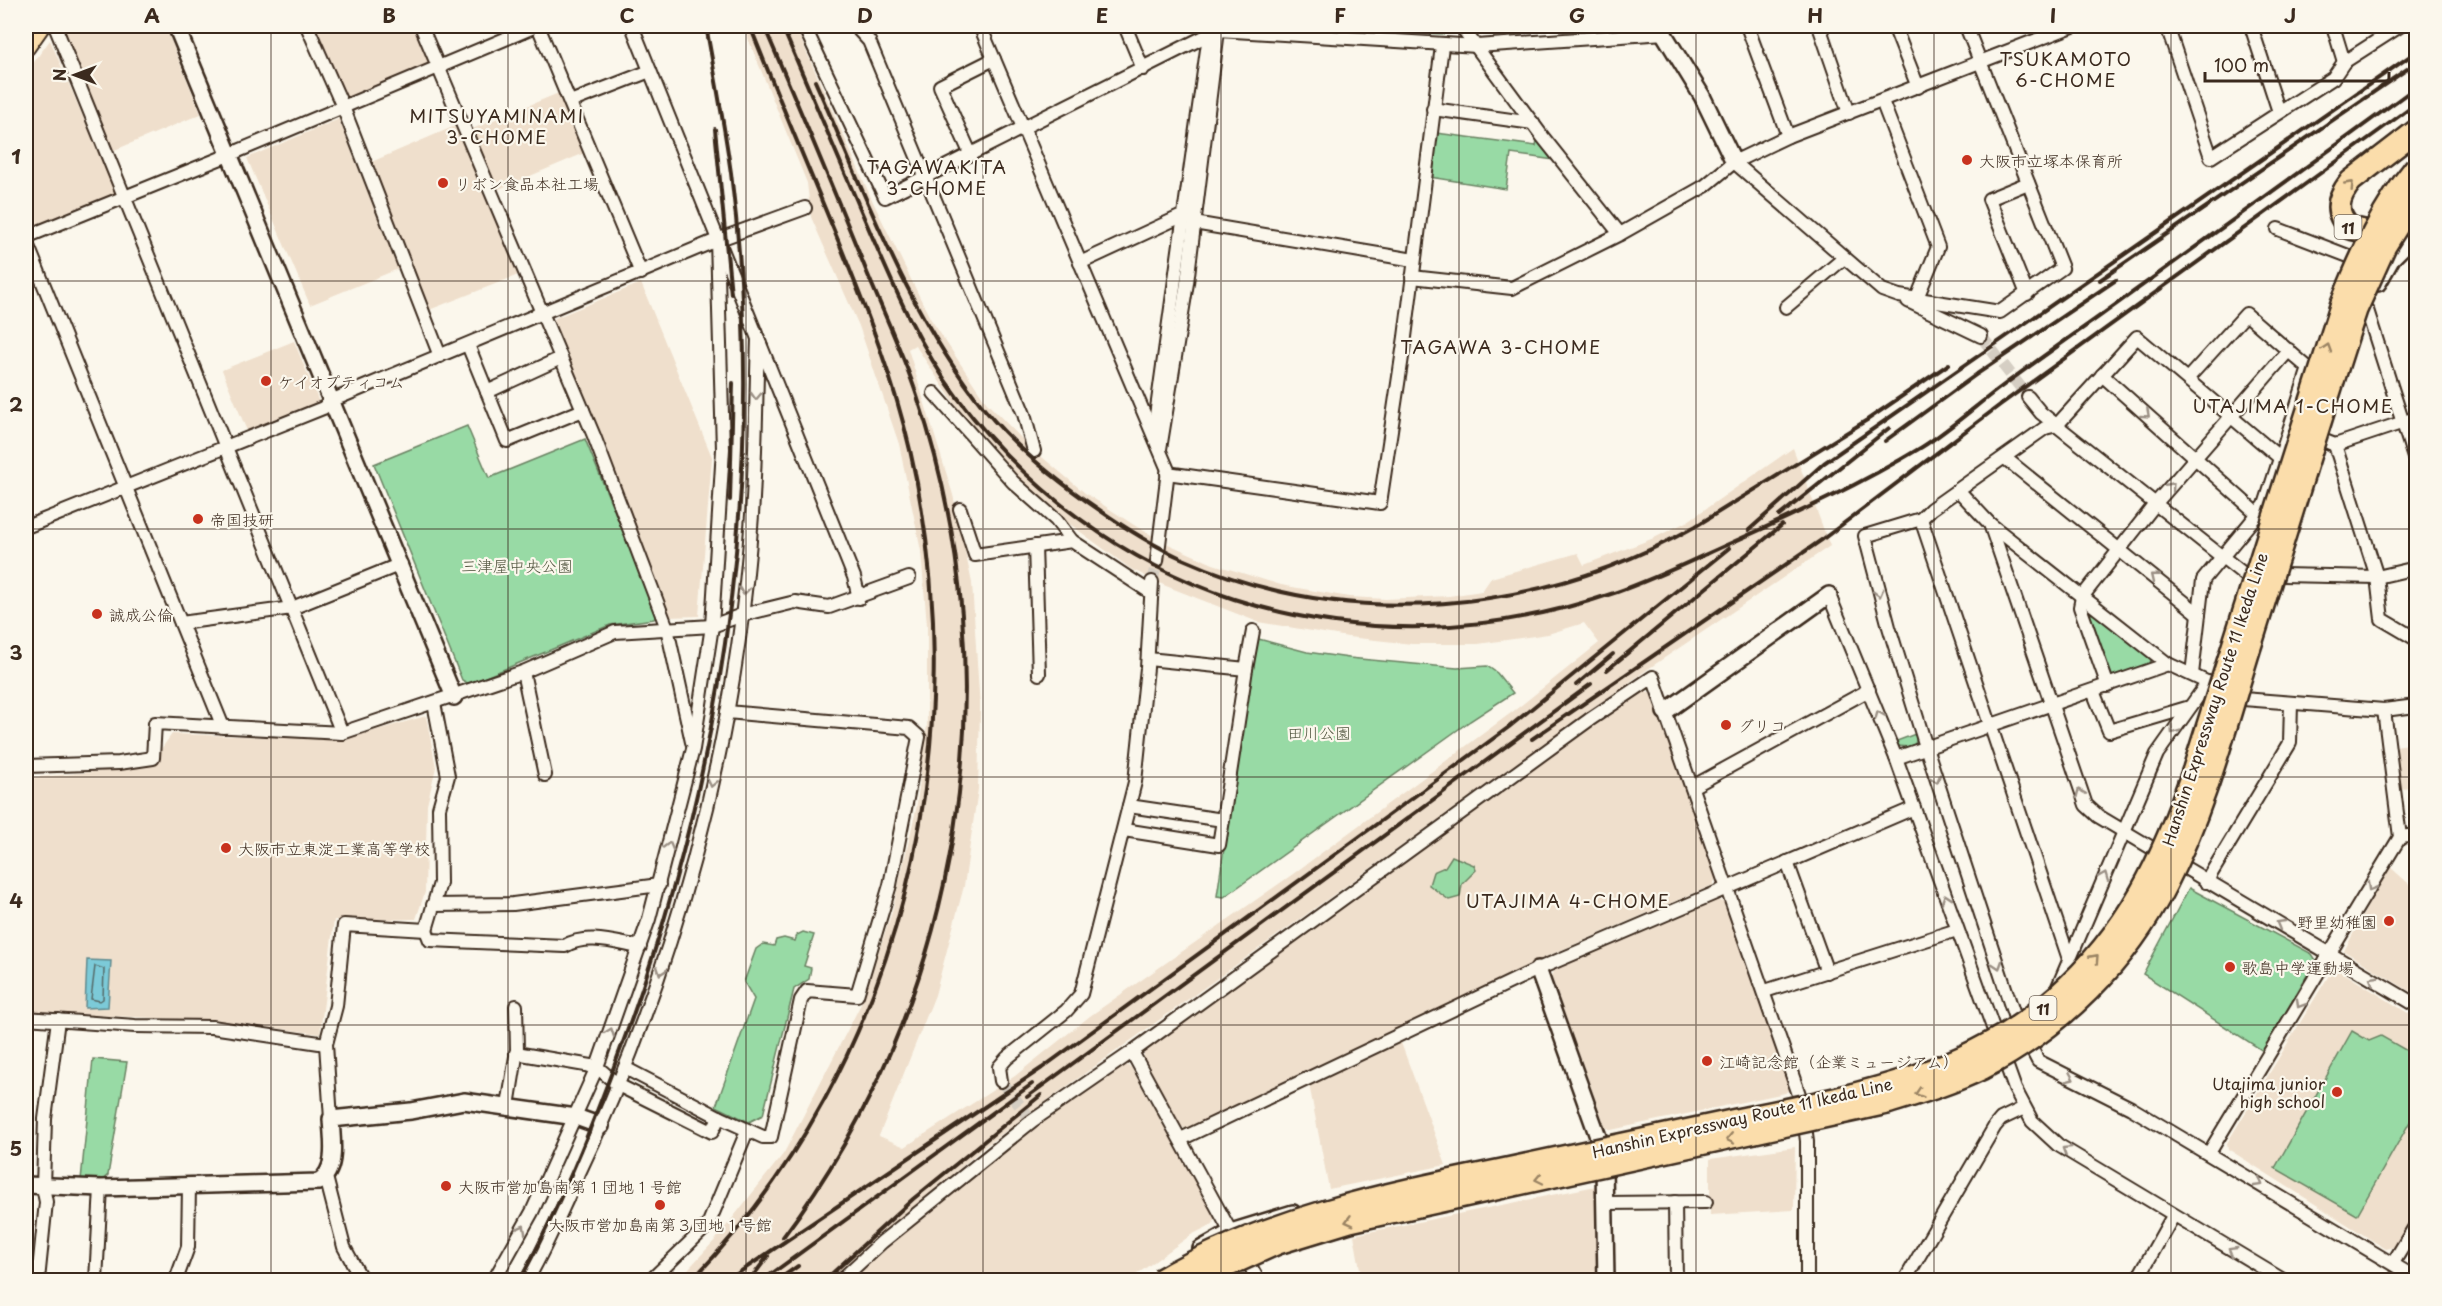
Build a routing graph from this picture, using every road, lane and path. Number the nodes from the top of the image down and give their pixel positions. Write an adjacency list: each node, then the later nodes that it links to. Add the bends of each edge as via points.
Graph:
1 (40, 26): 24 (main road)
2 (55, 26): 52 (street)
3 (176, 26): 44 (street)
4 (307, 26): 36 (street)
5 (421, 26): 30 (street)
6 (537, 26): 30 (street); 35 (street)
7 (632, 26): 32 (street)
8 (804, 26): 48 (street, via 885,197)
9 (855, 26): 48 (street, via 869,41)
10 (980, 26): 27 (street)
11 (1125, 26): 31 (street)
12 (1461, 26): 26 (street)
13 (1747, 26): 43 (street)
14 (1819, 26): 39 (street)
15 (1894, 26): 33 (street)
16 (1966, 26): 29 (street)
17 (2073, 26): 29 (street)
18 (2167, 26): 38 (street, via 2211,157)
19 (2251, 26): 38 (street)
20 (2332, 26): 28 (street)
21 (2400, 26): 28 (street)
22 (1662, 29): 26 (street); 46 (street)
23 (1214, 30): 25 (street); 31 (street); 54 (street)
24 (26, 45)
25 (1442, 46): 26 (street); 37 (street)
26 (1477, 46): 40 (street)
27 (994, 59): 41 (street); 45 (street, via 940,86)
28 (2344, 62): 38 (street, via 2333,78)
29 (1981, 63): 33 (street); 50 (street)
30 (439, 68): 36 (street); 71 (street)
31 (1143, 69): 41 (street)
32 (650, 71): 35 (street); 59 (street)
33 (1918, 87): 34 (street)
34 (1882, 101): 39 (street); 68 (street, via 1938,247)
35 (570, 102): 63 (street)
36 (343, 107): 44 (street); 76 (street)
37 (1433, 109): 40 (street); 61 (street)
38 (2279, 112)
39 (1850, 113): 43 (street)
40 (1533, 123): 56 (street)
41 (1024, 129): 45 (street); 62 (street)
42 (2416, 131): 49 (highway, 11, one-way to 42, via 2391,219 2378,230 2358,232 2343,221 2339,202 2351,181)
43 (1788, 136): 46 (street)
44 (231, 154): 52 (street); 85 (street)
45 (971, 155): 48 (street)
46 (1734, 162): 56 (street, via 1705,186); 60 (street)
47 (2416, 168): 220 (highway, Hanshin Expressway Route 11 Ikeda Line / 11, one-way to 47, bridge, via 1250,1236 1346,1204 1808,1105 1918,1076 1975,1052 2056,998 2118,930 2152,876 2167,843 2342,303 2371,237)
48 (926, 177): 94 (street, via 1024,414)
49 (2416, 182)
50 (2028, 183): 66 (street, via 2062,268); 66 (street, via 1989,199)
51 (2416, 196): 232 (highway, Hanshin Expressway Route 11 Ikeda Line / 11, one-way to 232, bridge, via 2385,246 2356,310 2211,774 2181,853 2160,896 2128,945 2061,1015 1983,1067 1887,1103 1350,1221 1278,1243)
52 (125, 198): 58 (street); 93 (street)
53 (805, 208): 59 (street)
54 (1189, 219): 61 (street); 62 (street); 91 (street); 95 (street)
55 (2278, 229): 64 (street, via 2367,263)
56 (1620, 234): 65 (street, via 1512,288)
57 (2416, 234): 64 (street)
58 (26, 239): 102 (street)
59 (717, 240): 63 (street); 73 (street); 128 (street, via 723,448)
60 (1844, 258): 67 (street, via 1882,290); 69 (street)
61 (1414, 260): 65 (street)
62 (1080, 263): 91 (street)
63 (641, 273): 71 (street)
64 (2383, 273): 70 (street)
65 (1412, 277): 101 (street, via 1380,503)
66 (2027, 294): 68 (street, via 2000,312)
67 (1899, 296): 68 (street); 72 (street)
68 (1917, 298)
69 (1786, 307)
70 (2367, 310): 83 (street); 89 (street)
71 (542, 315): 74 (street); 77 (street)
72 (1981, 336)
73 (758, 338): 123 (street); 126 (street, one-way to 126, via 752,516)
74 (468, 345): 76 (street); 81 (street)
75 (2289, 350): 78 (street); 80 (street, via 2246,314); 87 (street)
76 (440, 356): 85 (street)
77 (561, 358): 81 (street); 86 (street)
78 (2309, 368): 83 (street); 98 (street)
79 (2102, 375): 80 (street, via 2137,337); 90 (street); 97 (street, one-way to 97)
80 (2188, 378): 87 (street)
81 (487, 392): 86 (street, via 507,441)
82 (934, 393): 110 (street)
83 (2339, 394): 92 (street)
84 (2028, 397): 90 (street)
85 (333, 400): 93 (street, via 323,408); 115 (street)
86 (583, 410): 129 (street)
87 (2232, 416): 97 (street); 98 (street)
88 (2416, 418): 89 (street)
89 (2403, 422): 92 (street); 99 (street)
90 (2057, 425): 96 (street, via 2045,428); 104 (street)
91 (1154, 431): 95 (street)
92 (2330, 443): 100 (street); 118 (street)
93 (225, 447): 102 (street); 124 (street)
94 (1034, 451)
95 (1160, 451): 101 (street)
96 (2005, 458): 103 (street); 112 (street)
97 (2195, 458): 104 (street, one-way to 97); 106 (street)
98 (2280, 458): 100 (street); 106 (street)
99 (2416, 465)
100 (2315, 471): 117 (street)
101 (1167, 473): 114 (street)
102 (124, 487): 109 (street); 127 (street)
103 (1958, 490): 107 (street); 108 (street)
104 (2156, 503): 112 (street); 113 (street)
105 (960, 509): 111 (street, via 975,555)
106 (2259, 515): 113 (street)
107 (1922, 519): 152 (street); 155 (street, one-way to 155, via 1865,536)
108 (1990, 524): 122 (street); 146 (street)
109 (26, 527)
110 (1072, 541): 111 (street); 132 (street, via 1151,587)
111 (1035, 546): 136 (street)
112 (2120, 550): 122 (street); 125 (street, one-way to 112)
113 (2222, 555): 120 (street, via 2245,575); 125 (street, via 2203,580)
114 (1157, 561)
115 (401, 564): 124 (street); 142 (street)
116 (2416, 568): 118 (street)
117 (2282, 575): 118 (street); 120 (street)
118 (2377, 577): 131 (street, via 2382,619)
119 (909, 578): 123 (street)
120 (2277, 592): 143 (street)
121 (1829, 595): 140 (street); 151 (street)
122 (2082, 597): 133 (street); 139 (street, via 2080,608)
123 (859, 598): 126 (street, via 829,607 795,602)
124 (292, 608): 127 (street); 154 (street)
125 (2199, 614): 137 (street)
126 (742, 615): 128 (street); 150 (street)
127 (182, 623): 153 (street)
128 (712, 626): 129 (street); 156 (street)
129 (667, 628): 135 (street, via 607,634); 156 (street)
130 (1253, 632): 134 (street)
131 (2416, 639)
132 (1148, 659): 134 (street); 161 (street)
133 (2168, 664): 137 (street); 139 (street)
134 (1246, 669): 163 (street)
135 (524, 672): 142 (street); 159 (street)
136 (1039, 674)
137 (2192, 674): 138 (street)
138 (2208, 682): 143 (street); 148 (street)
139 (2108, 686): 141 (street)
140 (1869, 690): 157 (street, one-way to 140); 160 (street)
141 (2093, 691): 146 (street); 148 (street, via 2109,731)
142 (454, 697): 144 (street)
143 (2242, 699): 145 (street); 169 (street)
144 (434, 704): 154 (street); 173 (street, via 448,776 439,808 440,883)
145 (2291, 704): 149 (street); 170 (street, via 2290,743)
146 (2051, 706): 152 (street); 165 (street, one-way to 146, via 2086,805)
147 (2416, 706): 149 (street)
148 (2190, 707): 165 (street, one-way to 165, via 2157,754)
149 (2384, 710): 167 (street)
150 (727, 712): 192 (street, one-way to 192, via 687,883 664,962); 204 (street, via 909,728 919,737 890,885 857,995 807,991 801,1000 771,1137)
151 (1665, 712): 160 (street); 188 (street, via 1653,677)
152 (1990, 726): 155 (street); 178 (street)
153 (223, 727): 154 (street); 158 (street, via 155,723 153,758)
154 (342, 733)
155 (1926, 747): 157 (street); 186 (street, one-way to 186, via 2014,1015)
156 (693, 749): 171 (street, one-way to 156)
157 (1896, 758): 162 (street)
158 (26, 766)
159 (545, 775)
160 (1692, 787): 172 (street)
161 (1129, 806): 163 (street); 164 (street)
162 (1914, 807): 168 (street); 175 (street, one-way to 162)
163 (1224, 820): 164 (street, via 1219,845)
164 (1124, 830): 193 (street, via 1081,994 1066,1011 1007,1058 999,1067)
165 (2122, 831): 169 (street); 178 (street, one-way to 165)
166 (2416, 835): 167 (street)
167 (2400, 837): 177 (street, one-way to 177)
168 (1787, 862): 172 (street); 180 (street)
169 (2184, 869): 170 (street); 186 (street, via 2159,913 2100,991 2067,1021)
170 (2206, 882): 177 (street, one-way to 170)
171 (659, 885): 173 (street, via 513,904); 176 (street)
172 (1728, 886): 179 (street); 181 (street)
173 (433, 905): 174 (street)
174 (426, 930): 176 (street, via 430,940 565,946 585,939); 187 (street, via 344,925 336,1005)
175 (1957, 930): 180 (street); 189 (street)
176 (640, 947): 191 (street, one-way to 176)
177 (2330, 954): 182 (street, one-way to 177); 207 (street, one-way to 207)
178 (2070, 962): 186 (street)
179 (1538, 969): 205 (street); 206 (street)
180 (1827, 972): 181 (street)
181 (1764, 991): 196 (street)
182 (2416, 1005)
183 (516, 1006): 190 (street)
184 (26, 1018): 185 (street)
185 (58, 1020): 187 (street, via 212,1027); 211 (street, via 45,1119)
186 (2027, 1042): 189 (street); 207 (street, one-way to 207, via 2047,1068 2131,1107)
187 (326, 1044): 202 (street)
188 (1132, 1052): 205 (street); 229 (street, via 988,1155)
189 (2001, 1052): 196 (street); 199 (street)
190 (516, 1053): 191 (street); 197 (street)
191 (597, 1067): 194 (street); 200 (street)
192 (625, 1068): 194 (street); 195 (street)
193 (1001, 1081)
194 (618, 1086): 198 (street); 203 (street)
195 (673, 1093): 198 (street); 201 (street)
196 (1802, 1103): 206 (street); 236 (street, via 1807,1141)
197 (508, 1106): 200 (street); 202 (street, via 464,1101)
198 (666, 1108): 201 (street, via 712,1132)
199 (2024, 1108): 216 (street, one-way to 199, via 2058,1145); 237 (street, via 1995,1126)
200 (576, 1117): 203 (street); 226 (street, one-way to 200, via 532,1212)
201 (719, 1117): 204 (street)
202 (331, 1119): 208 (street, via 331,1166)
203 (602, 1126): 227 (street)
204 (747, 1131): 228 (street, via 708,1225)
205 (1181, 1138): 218 (street)
206 (1601, 1145): 215 (street); 218 (street, via 1269,1218)
207 (2209, 1153): 219 (street, one-way to 219)
208 (326, 1177): 210 (street, via 311,1183); 225 (street, via 344,1247)
209 (26, 1185): 211 (street)
210 (189, 1186): 212 (street); 224 (street, via 188,1247)
211 (43, 1187): 212 (street); 222 (street, via 46,1202)
212 (102, 1188): 223 (street)
213 (1675, 1202): 214 (street); 215 (street); 235 (street)
214 (1706, 1202)
215 (1605, 1203): 234 (street)
216 (2173, 1216): 238 (street); 239 (street, one-way to 216)
217 (2416, 1225): 219 (street)
218 (1231, 1232): 220 (street); 233 (street)
219 (2393, 1263): 221 (street)
220 (1166, 1274): 230 (street); 231 (street)
221 (2416, 1278)
222 (38, 1281)
223 (96, 1281)
224 (176, 1281)
225 (362, 1281)
226 (494, 1281)
227 (527, 1281)
228 (651, 1281)
229 (841, 1281)
230 (1154, 1281)
231 (1182, 1281)
232 (1196, 1281)
233 (1258, 1281)
234 (1606, 1281)
235 (1676, 1281)
236 (1807, 1281)
237 (1905, 1281)
238 (2137, 1281)
239 (2283, 1281)

